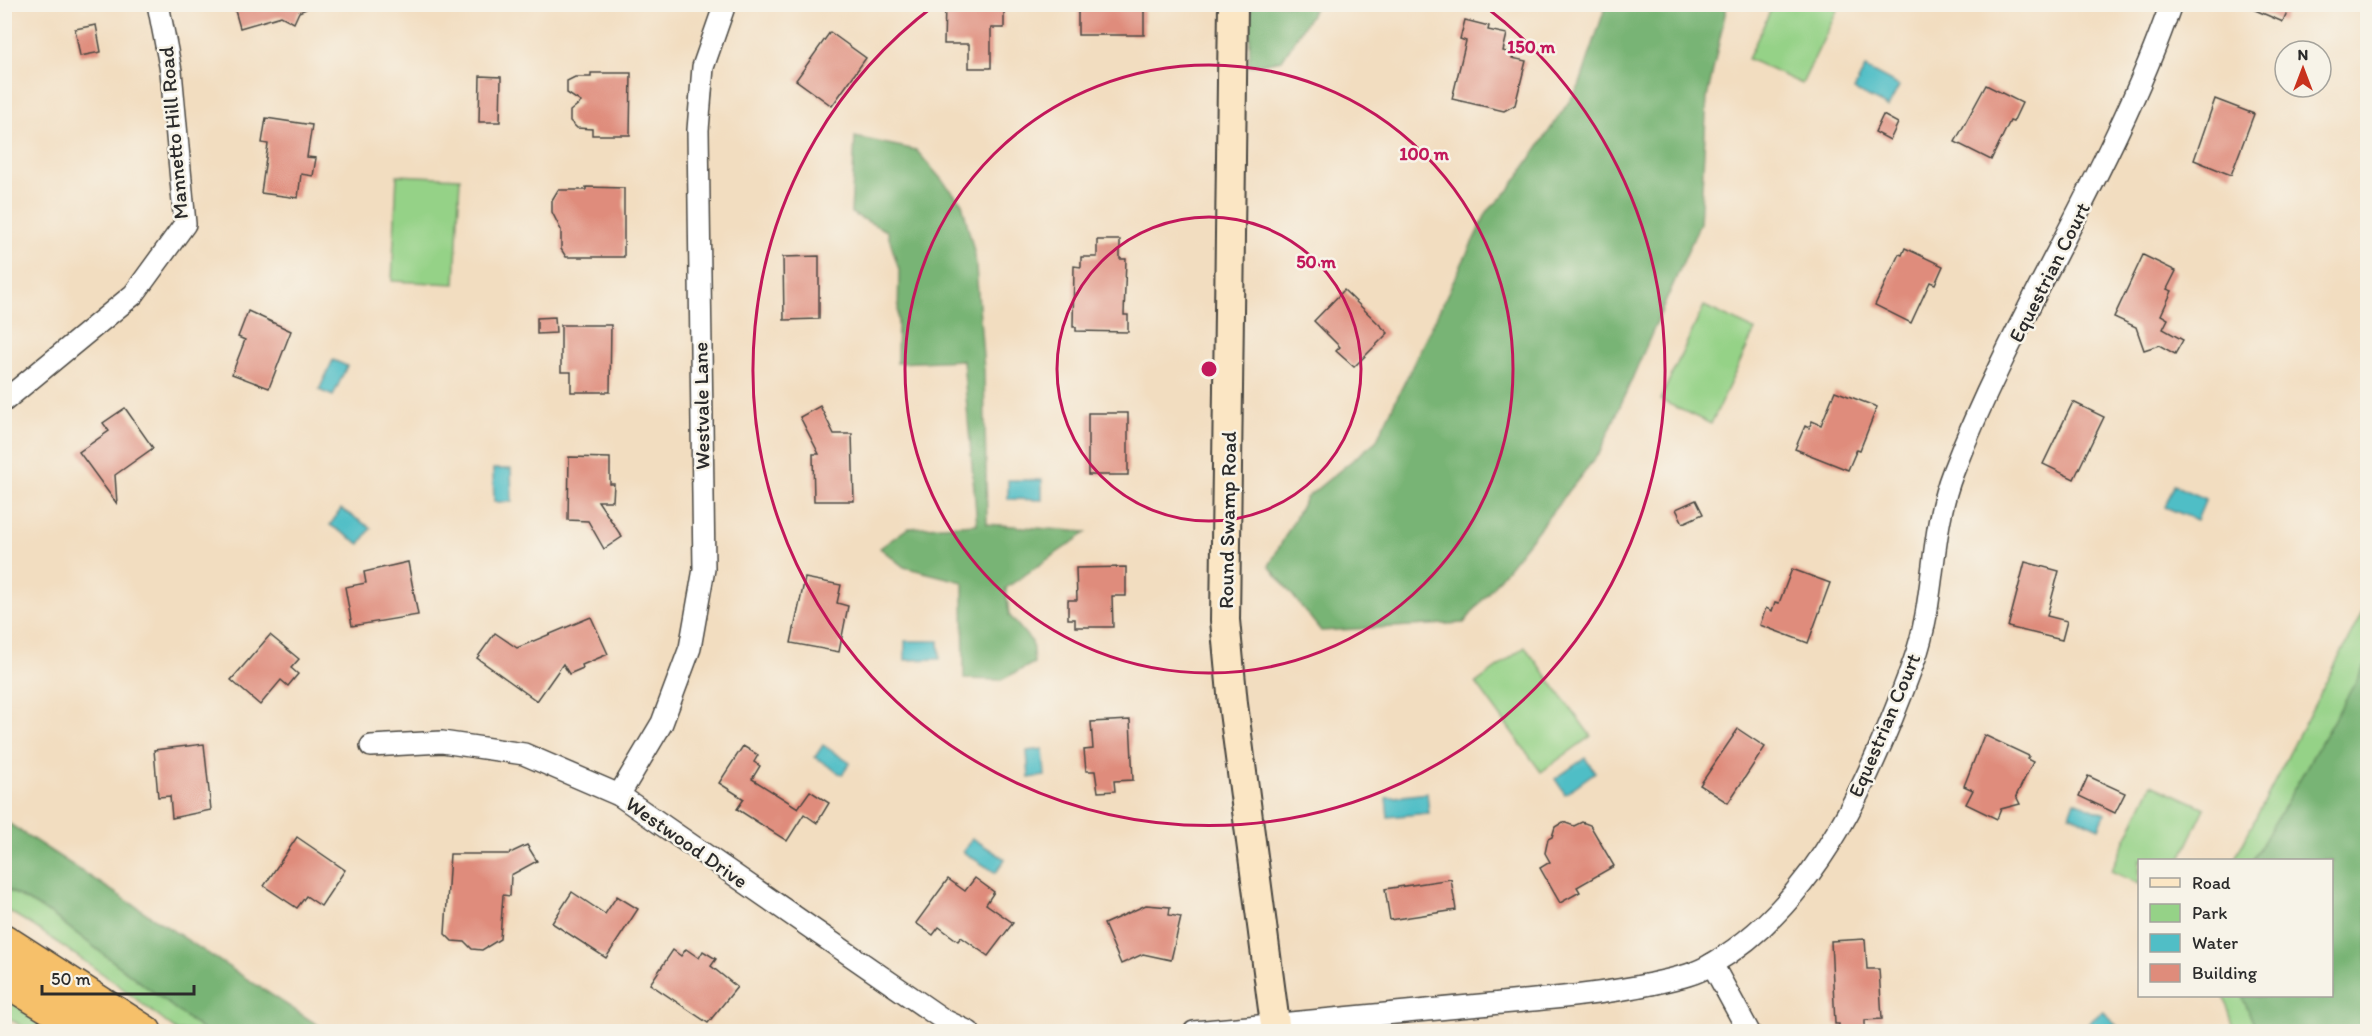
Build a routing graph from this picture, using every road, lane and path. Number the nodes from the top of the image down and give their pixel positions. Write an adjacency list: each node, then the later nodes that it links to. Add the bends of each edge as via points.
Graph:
1 (158, 4): 5 (street, Mannetto Hill Road, via 171,71 185,224 134,294)
2 (725, 4): 7 (street, Westvale Lane, via 704,67 698,130 704,569 690,648 662,723)
3 (1233, 4): 11 (street, Round Swamp Road, via 1225,620)
4 (2171, 4): 9 (street, Equestrian Court, via 2127,118 1978,411 1951,477 1935,539 1916,657 1879,748 1838,832 1798,890 1757,932)
5 (4, 401)
6 (371, 746): 7 (street, Westwood Drive, via 442,742 524,754)
7 (620, 795): 14 (street, Westwood Drive, via 944,1020)
8 (4, 941): 13 (highway)
9 (1712, 964): 11 (street, Equestrian Court, via 1687,976 1595,995); 16 (street)
10 (4, 979): 12 (highway)
11 (1276, 1028): 15 (street)
12 (91, 1032)
13 (145, 1032)
14 (969, 1032)
15 (1194, 1032)
16 (1749, 1032)

